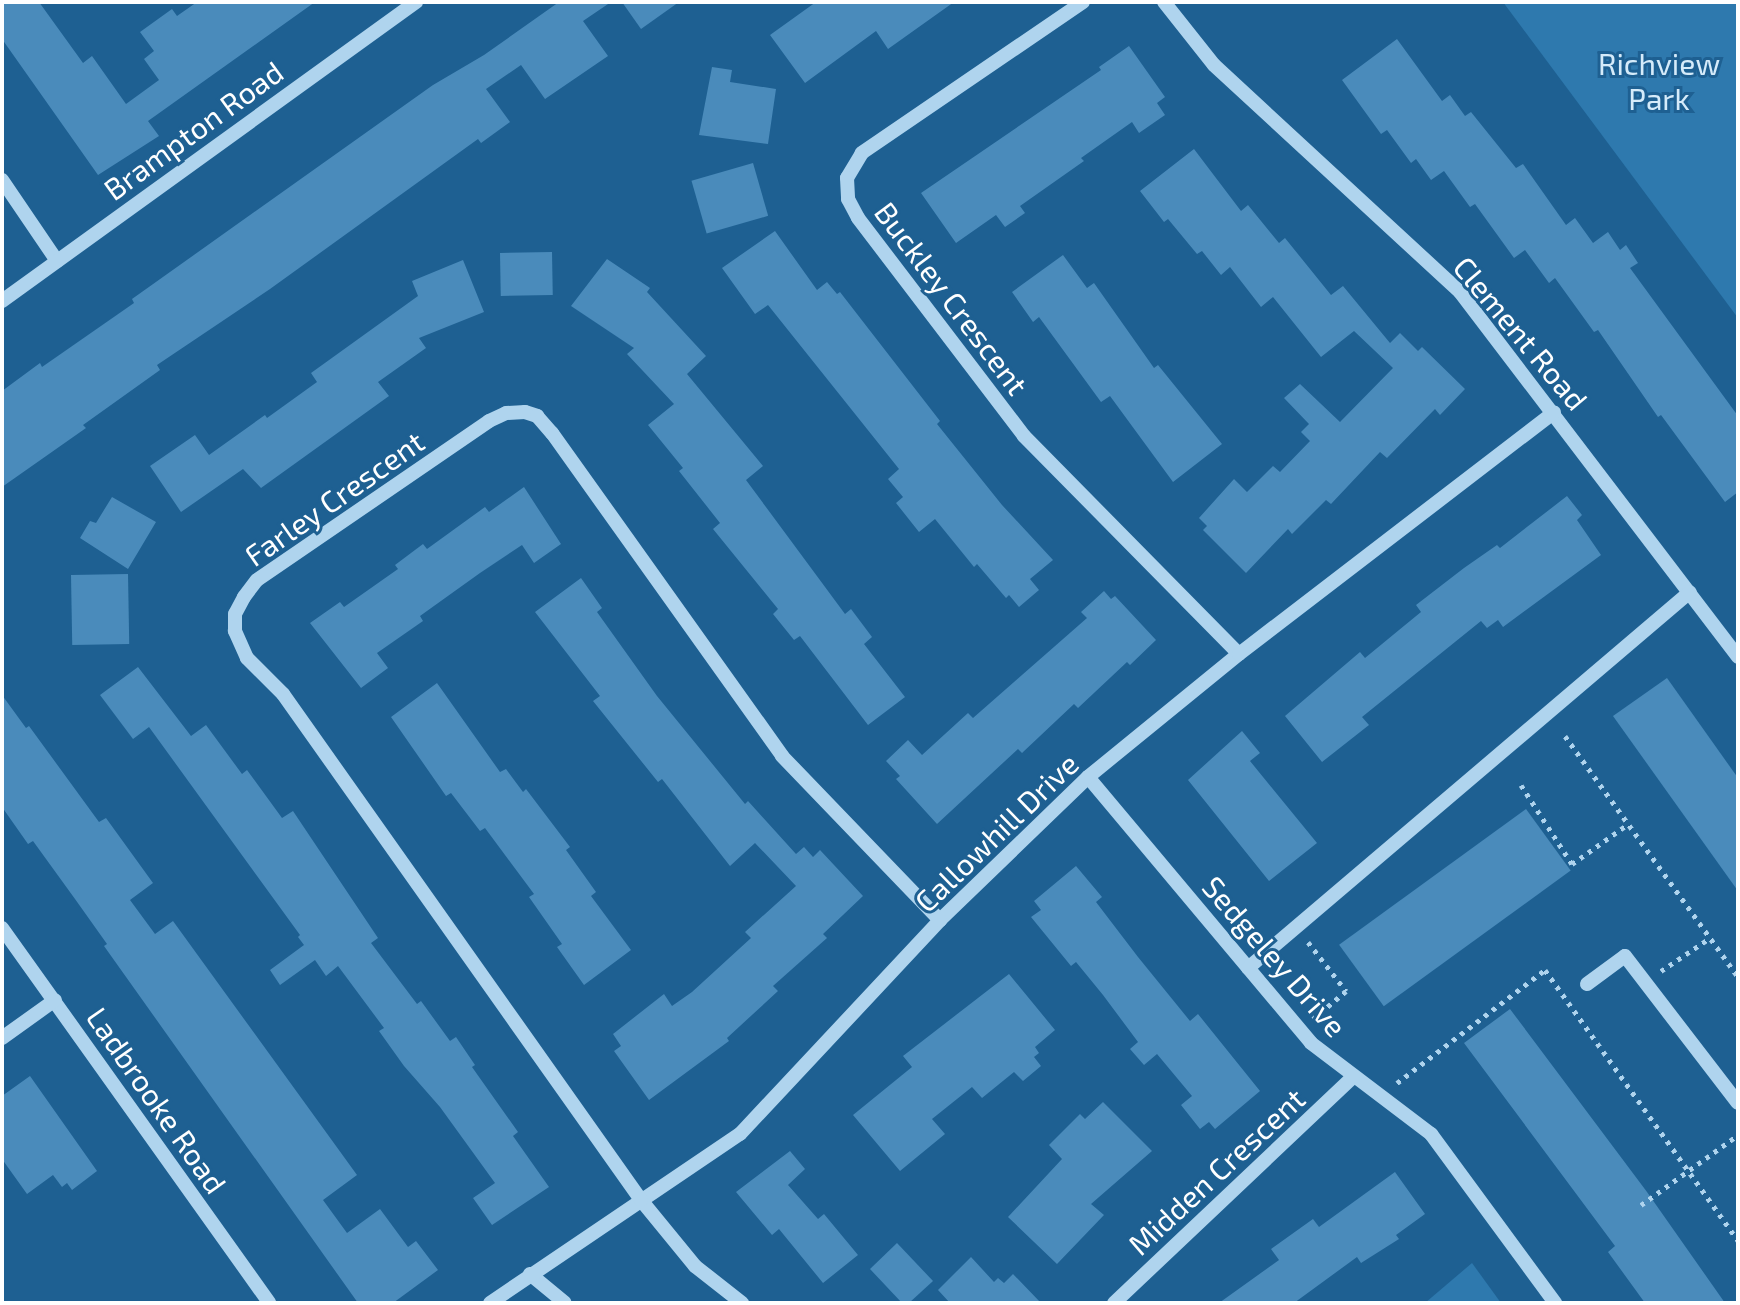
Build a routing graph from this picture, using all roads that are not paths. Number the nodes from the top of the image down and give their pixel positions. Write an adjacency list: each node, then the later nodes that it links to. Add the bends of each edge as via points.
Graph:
1 (416, 2): 5 (street, Brampton Road)
2 (1083, 2): 9 (street, Buckley Crescent, via 862,153 847,178 848,199 1024,436)
3 (1164, 2): 7 (street, Clement Road, via 1214,65 1460,292)
4 (2, 180): 5 (street)
5 (57, 261): 6 (street, Brampton Road)
6 (2, 301)
7 (1554, 412): 8 (street, Clement Road); 9 (street, Callowhill Drive)
8 (1690, 592): 10 (street, Clement Road); 14 (street)
9 (1239, 654): 11 (street, Callowhill Drive)
10 (1738, 657)
11 (1088, 777): 12 (street, Callowhill Drive); 14 (street, Sedgeley Drive)
12 (940, 920): 20 (street, Callowhill Drive, via 740,1134); 20 (street, Farley Crescent, via 782,756 537,416 506,413 489,421 257,580 235,614 235,631 247,658 283,694)
13 (2, 928): 16 (street, Ladbrooke Road)
14 (1248, 968): 18 (street, Sedgeley Drive, via 1300,1030)
15 (1587, 984): 19 (street, via 1625,956)
16 (55, 1000): 17 (street); 22 (street, Ladbrooke Road)
17 (2, 1038)
18 (1353, 1077): 26 (street, Midden Crescent); 27 (street, Sedgeley Drive, via 1431,1134)
19 (1738, 1103)
20 (641, 1200): 21 (street, Callowhill Drive); 25 (street, via 695,1266)
21 (530, 1274): 23 (street, Callowhill Drive); 24 (street)
22 (269, 1303)
23 (490, 1303)
24 (565, 1303)
25 (742, 1303)
26 (1114, 1303)
27 (1555, 1303)

